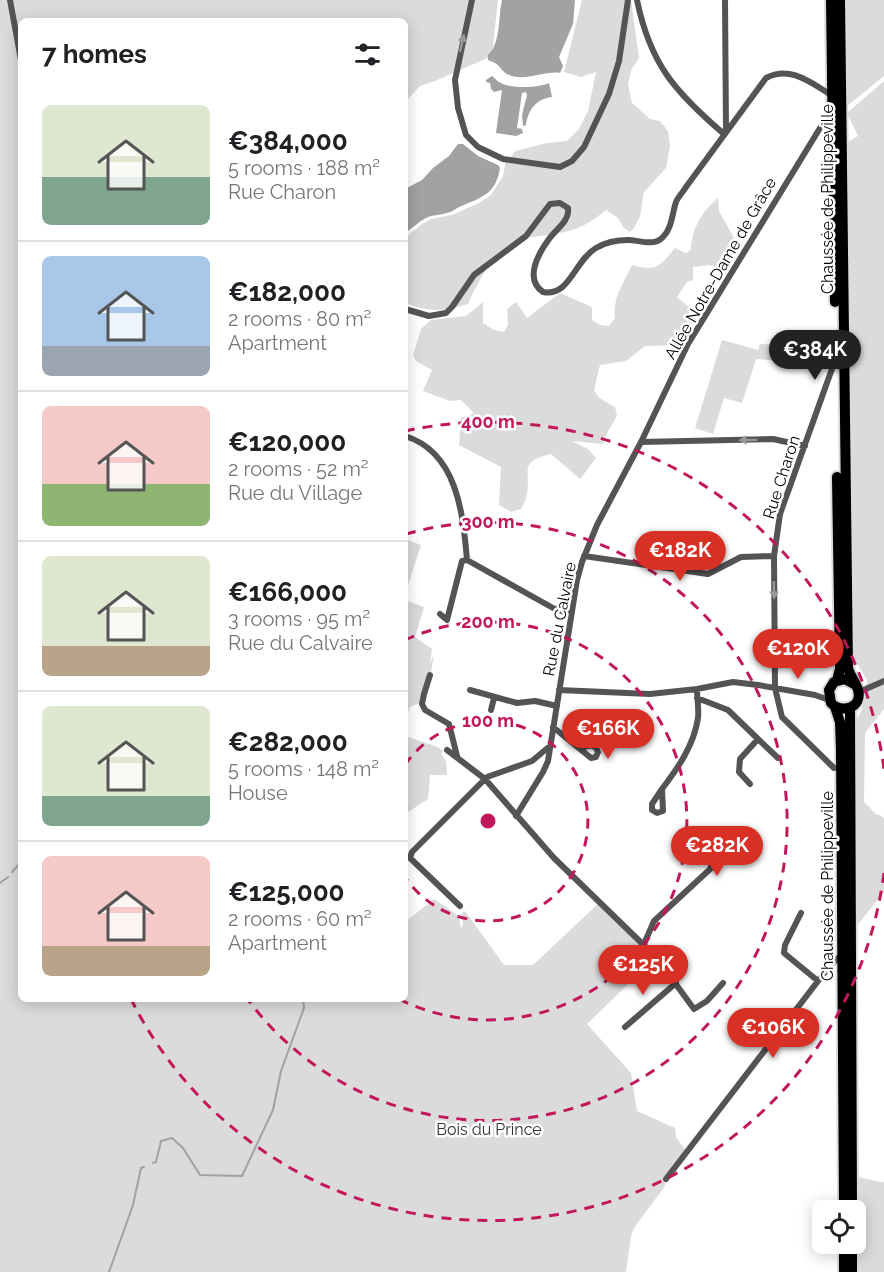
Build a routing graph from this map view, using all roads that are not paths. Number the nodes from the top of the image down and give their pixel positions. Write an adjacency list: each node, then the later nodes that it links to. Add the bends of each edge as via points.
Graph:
1 (10, 0): 8 (street)
2 (472, 0): 3 (street, one-way to 2, via 613,84 584,147 560,167 502,159 478,147 466,135 455,80)
3 (628, 0)
4 (637, 0): 11 (street, via 651,51 663,72 706,118)
5 (725, 0): 11 (street)
6 (831, 0): 9 (main road, Chaussée de Philippeville)
7 (840, 0): 9 (main road, Chaussée de Philippeville)
8 (18, 44)
9 (837, 96): 10 (main road, Chaussée de Philippeville); 11 (street, via 797,75 776,73 766,78)
10 (838, 116): 13 (main road, Chaussée de Philippeville); 15 (street, Allée Notre-Dame de Grâce, via 826,118 813,137 688,344)
11 (725, 132): 12 (street, via 676,201 670,226 661,239 604,244 582,259 564,288 543,292 534,285 533,271 548,240 569,213 565,204 554,203 526,236 474,275 446,313 429,316)
12 (408, 310)
13 (839, 357): 16 (street, Rue Charon, via 832,366); 23 (main road, Chaussée de Philippeville); 26 (main road, Chaussée de Philippeville, via 848,668)
14 (408, 437): 19 (street, via 427,445 448,475 464,517)
15 (641, 442): 16 (street, one-way to 15, via 773,439); 18 (street, Rue du Calvaire)
16 (805, 446): 17 (street, Rue Charon, via 780,514)
17 (774, 555): 18 (street, via 741,557 708,574); 25 (street, Rue Charon, one-way to 25)
18 (584, 556): 21 (street, Rue du Calvaire)
19 (467, 560): 20 (street, via 462,561 447,620); 21 (street)
20 (440, 614)
21 (570, 614): 29 (street, Rue du Calvaire)
22 (430, 675): 41 (street, via 422,704 424,710 448,724)
23 (837, 680): 26 (main road, via 845,679); 32 (main road)
24 (884, 681): 26 (street)
25 (776, 688): 27 (street, via 733,682); 32 (street); 43 (street, Rue Charon, via 782,717)
26 (857, 688): 34 (main road, via 857,702)
27 (697, 689): 29 (street, via 650,694); 31 (street)
28 (471, 690): 30 (street)
29 (560, 690): 33 (street, Rue du Calvaire)
30 (494, 698): 33 (street); 35 (street)
31 (697, 698): 37 (street, via 728,710); 46 (street, via 693,740)
32 (831, 699): 34 (main road, via 842,710); 52 (main road, Chaussée de Philippeville, via 840,722)
33 (557, 706): 36 (street, Rue du Calvaire)
34 (850, 708): 59 (main road, Chaussée de Philippeville)
35 (491, 710)
36 (553, 727): 38 (street, Rue du Calvaire); 39 (street)
37 (758, 739): 42 (street); 45 (street, via 740,759 739,772)
38 (550, 746): 44 (street, via 532,761); 47 (street, Rue du Calvaire, via 543,772)
39 (580, 748)
40 (447, 750): 41 (street)
41 (457, 756): 44 (street)
42 (778, 758)
43 (834, 768)
44 (485, 779): 47 (street); 49 (street, via 410,858)
45 (750, 784)
46 (662, 789)
47 (516, 816): 51 (street, via 569,874)
48 (711, 867): 51 (street, via 654,921)
49 (460, 906)
50 (801, 914): 53 (street, via 784,953)
51 (644, 944): 55 (street)
52 (843, 953): 53 (street); 58 (main road, Chaussée de Philippeville)
53 (818, 981): 57 (street)
54 (723, 982): 55 (street, via 707,1001 694,1009)
55 (676, 983): 56 (street)
56 (625, 1027)
57 (666, 1179)
58 (844, 1200)
59 (852, 1200)
60 (844, 1254): 62 (main road)
61 (852, 1254): 63 (main road)
62 (844, 1272)
63 (852, 1272)

